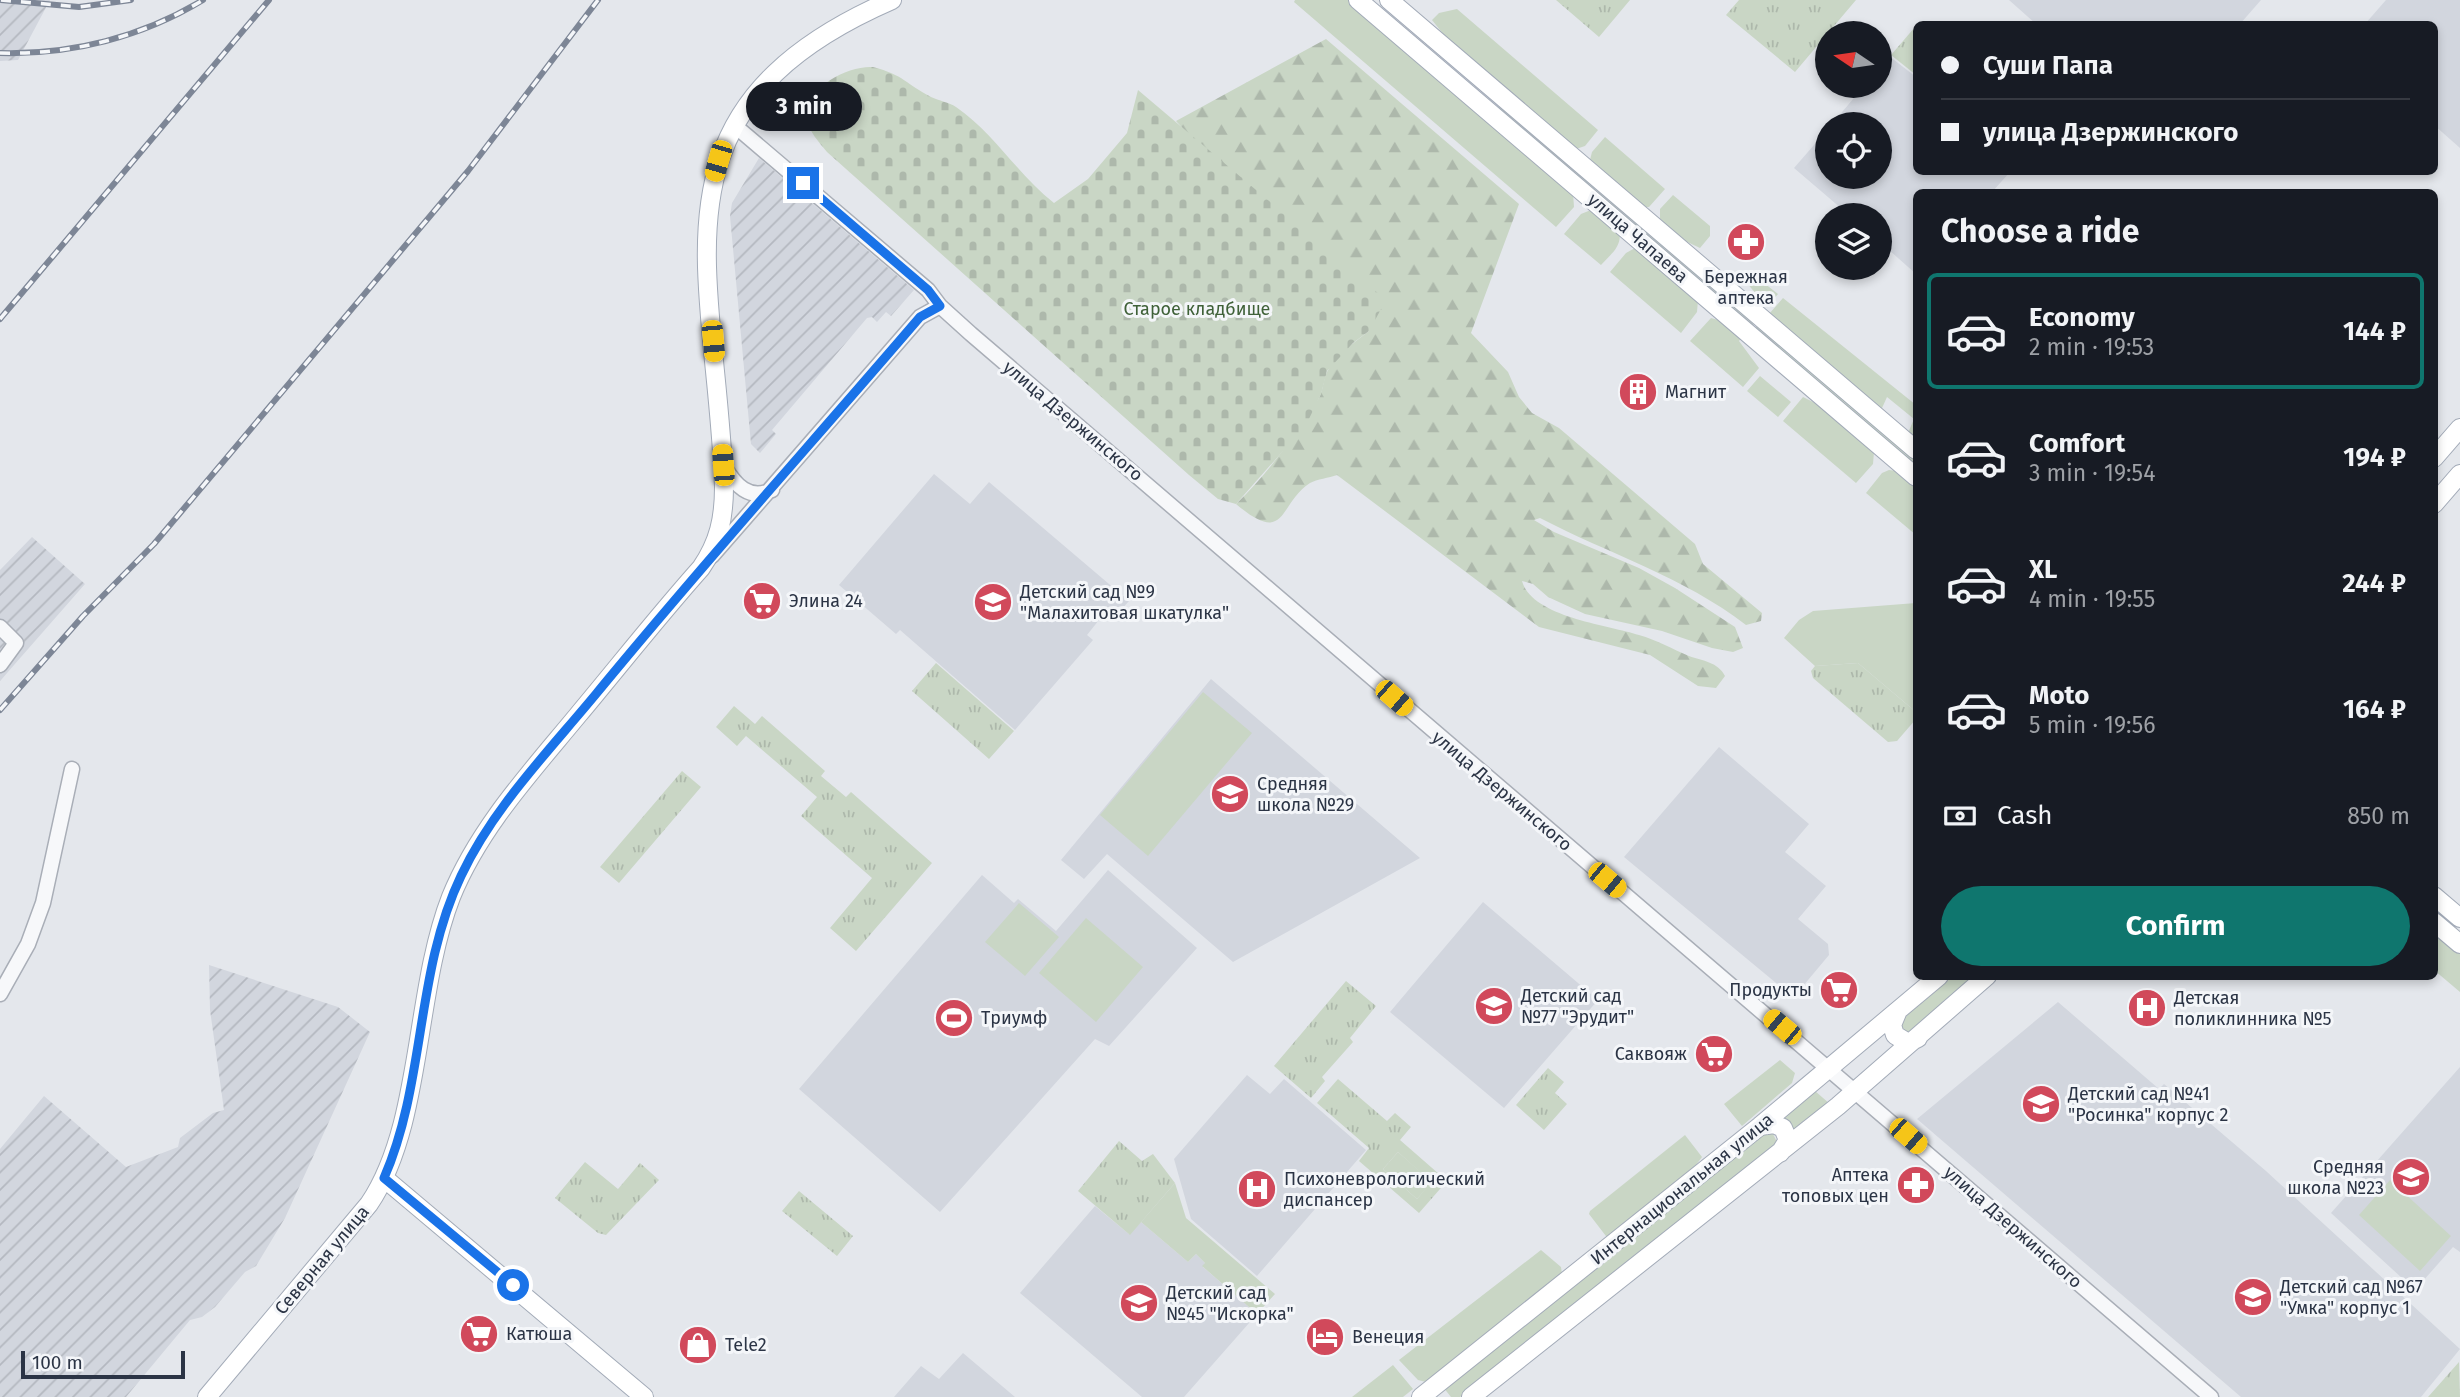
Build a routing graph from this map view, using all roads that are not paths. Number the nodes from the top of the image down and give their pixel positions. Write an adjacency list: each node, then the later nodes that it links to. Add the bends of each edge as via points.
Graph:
1 (892, 0): 6 (main road, Северная улица, via 796,53 768,78)
2 (1358, 0): 5 (main road, улица Чапаева)
3 (1389, 0): 4 (main road, улица Чапаева)
4 (1498, 94): 5 (main road); 9 (main road, улица Чапаева)
5 (1486, 108): 12 (main road, улица Чапаева)
6 (734, 125): 7 (street, улица Дзержинского, via 928,290); 11 (main road, Северная улица, via 713,178 706,229)
7 (940, 306): 14 (street, Северная улица, via 920,317); 29 (street, улица Дзержинского)
8 (2460, 428): 10 (main road)
9 (1913, 447)
10 (2438, 453)
11 (723, 465): 14 (street, via 744,491 760,494); 16 (main road, Северная улица, via 723,520 716,544)
12 (1913, 474)
13 (2460, 474): 15 (main road)
14 (772, 490): 16 (street, Северная улица)
15 (2438, 499)
16 (701, 568): 33 (main road, Северная улица, via 511,796 466,866 437,941 405,1105)
17 (0, 627): 18 (street, via 16,643)
18 (0, 665)
19 (72, 769): 26 (street, via 43,903 28,944)
20 (2438, 899): 21 (main road)
21 (2460, 918)
22 (2438, 925): 23 (main road)
23 (2460, 944)
24 (1935, 980): 27 (main road, Интернациональная улица)
25 (1983, 980): 28 (main road, Интернациональная улица)
26 (0, 994)
27 (1898, 1013): 28 (main road, via 1892,1025 1895,1035 1903,1042); 29 (main road, Интернациональная улица)
28 (1918, 1038): 30 (main road, Интернациональная улица)
29 (1830, 1068): 30 (street, улица Дзержинского); 31 (main road, Интернациональная улица)
30 (1857, 1091): 32 (main road, Интернациональная улица); 38 (street, улица Дзержинского)
31 (1760, 1126): 32 (main road, via 1783,1128 1788,1140); 36 (main road, Интернациональная улица)
32 (1780, 1153): 37 (main road, Интернациональная улица)
33 (384, 1178): 34 (main road, Северная улица, via 369,1204); 35 (main road)
34 (207, 1397)
35 (644, 1397)
36 (1421, 1397)
37 (1471, 1397)
38 (2211, 1397)

